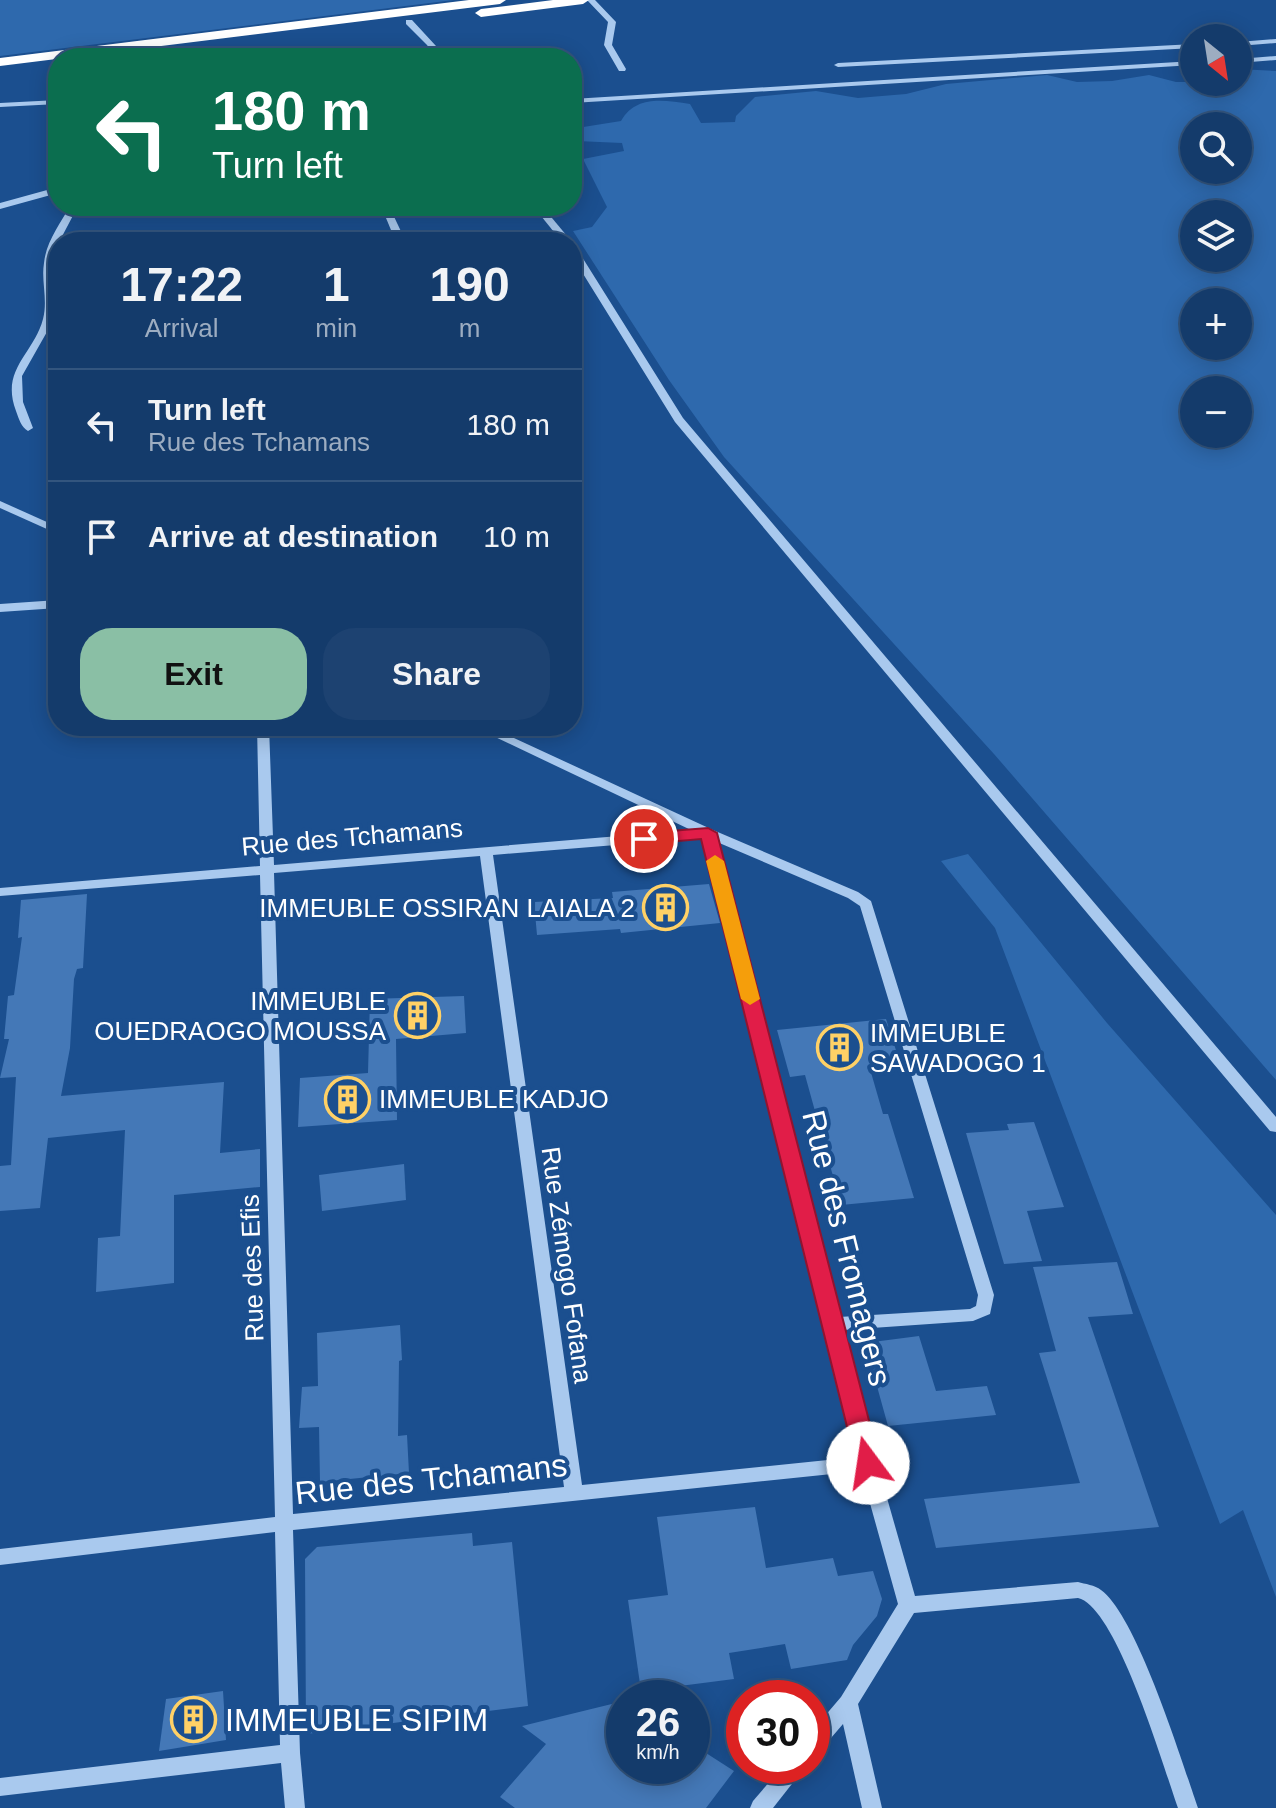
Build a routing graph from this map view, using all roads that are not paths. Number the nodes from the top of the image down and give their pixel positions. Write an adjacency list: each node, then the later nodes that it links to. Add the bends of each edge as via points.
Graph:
1 (500, 0): 8 (highway)
2 (583, 0): 4 (highway)
3 (591, 0): 18 (street, via 612,22 608,45)
4 (409, 22): 9 (highway); 10 (street)
5 (1276, 41): 6 (street)
6 (1252, 43)
7 (1180, 47): 16 (street)
8 (113, 48)
9 (235, 48)
10 (435, 48)
11 (48, 56): 14 (highway)
12 (1276, 58): 13 (street)
13 (1252, 60)
14 (0, 62)
15 (1180, 64): 20 (street)
16 (838, 65)
17 (48, 68): 19 (highway)
18 (622, 69)
19 (0, 74)
20 (582, 100)
21 (48, 103): 22 (street)
22 (0, 105)
23 (48, 193): 24 (street)
24 (0, 206)
25 (545, 216): 26 (street)
26 (559, 232)
27 (582, 265): 40 (street, via 679,420)
28 (48, 318): 29 (street, via 17,376 18,402)
29 (28, 428)
30 (0, 504): 31 (street)
31 (48, 526)
32 (48, 605): 33 (street)
33 (0, 608)
34 (263, 736): 38 (street, Rue des Efis)
35 (499, 736): 36 (street)
36 (708, 833): 37 (street, Rue des Tchamans); 41 (street, Rue des Fromagers); 41 (street, via 866,904 986,1295 984,1309 973,1315)
37 (486, 852): 38 (street, Rue des Tchamans); 43 (street, Rue Zémogo Fofana)
38 (265, 870): 39 (street, Rue des Tchamans); 44 (street, Rue des Efis)
39 (0, 892)
40 (1276, 1127)
41 (834, 1324): 42 (street, Rue des Fromagers)
42 (868, 1463): 43 (street, Rue des Tchamans); 46 (street, Rue des Fromagers)
43 (574, 1495): 44 (street, Rue des Tchamans)
44 (285, 1523): 45 (street, Rue des Tchamans); 49 (street, Rue des Efis)
45 (0, 1557)
46 (908, 1605): 47 (street); 55 (street, via 1078,1590 1095,1596 1109,1612 1154,1708)
47 (848, 1703): 48 (street); 54 (street)
48 (830, 1724)
49 (290, 1753): 51 (street); 52 (street, Rue des Efis)
50 (781, 1784): 53 (street)
51 (0, 1787)
52 (295, 1808)
53 (760, 1808)
54 (872, 1808)
55 (1188, 1808)

